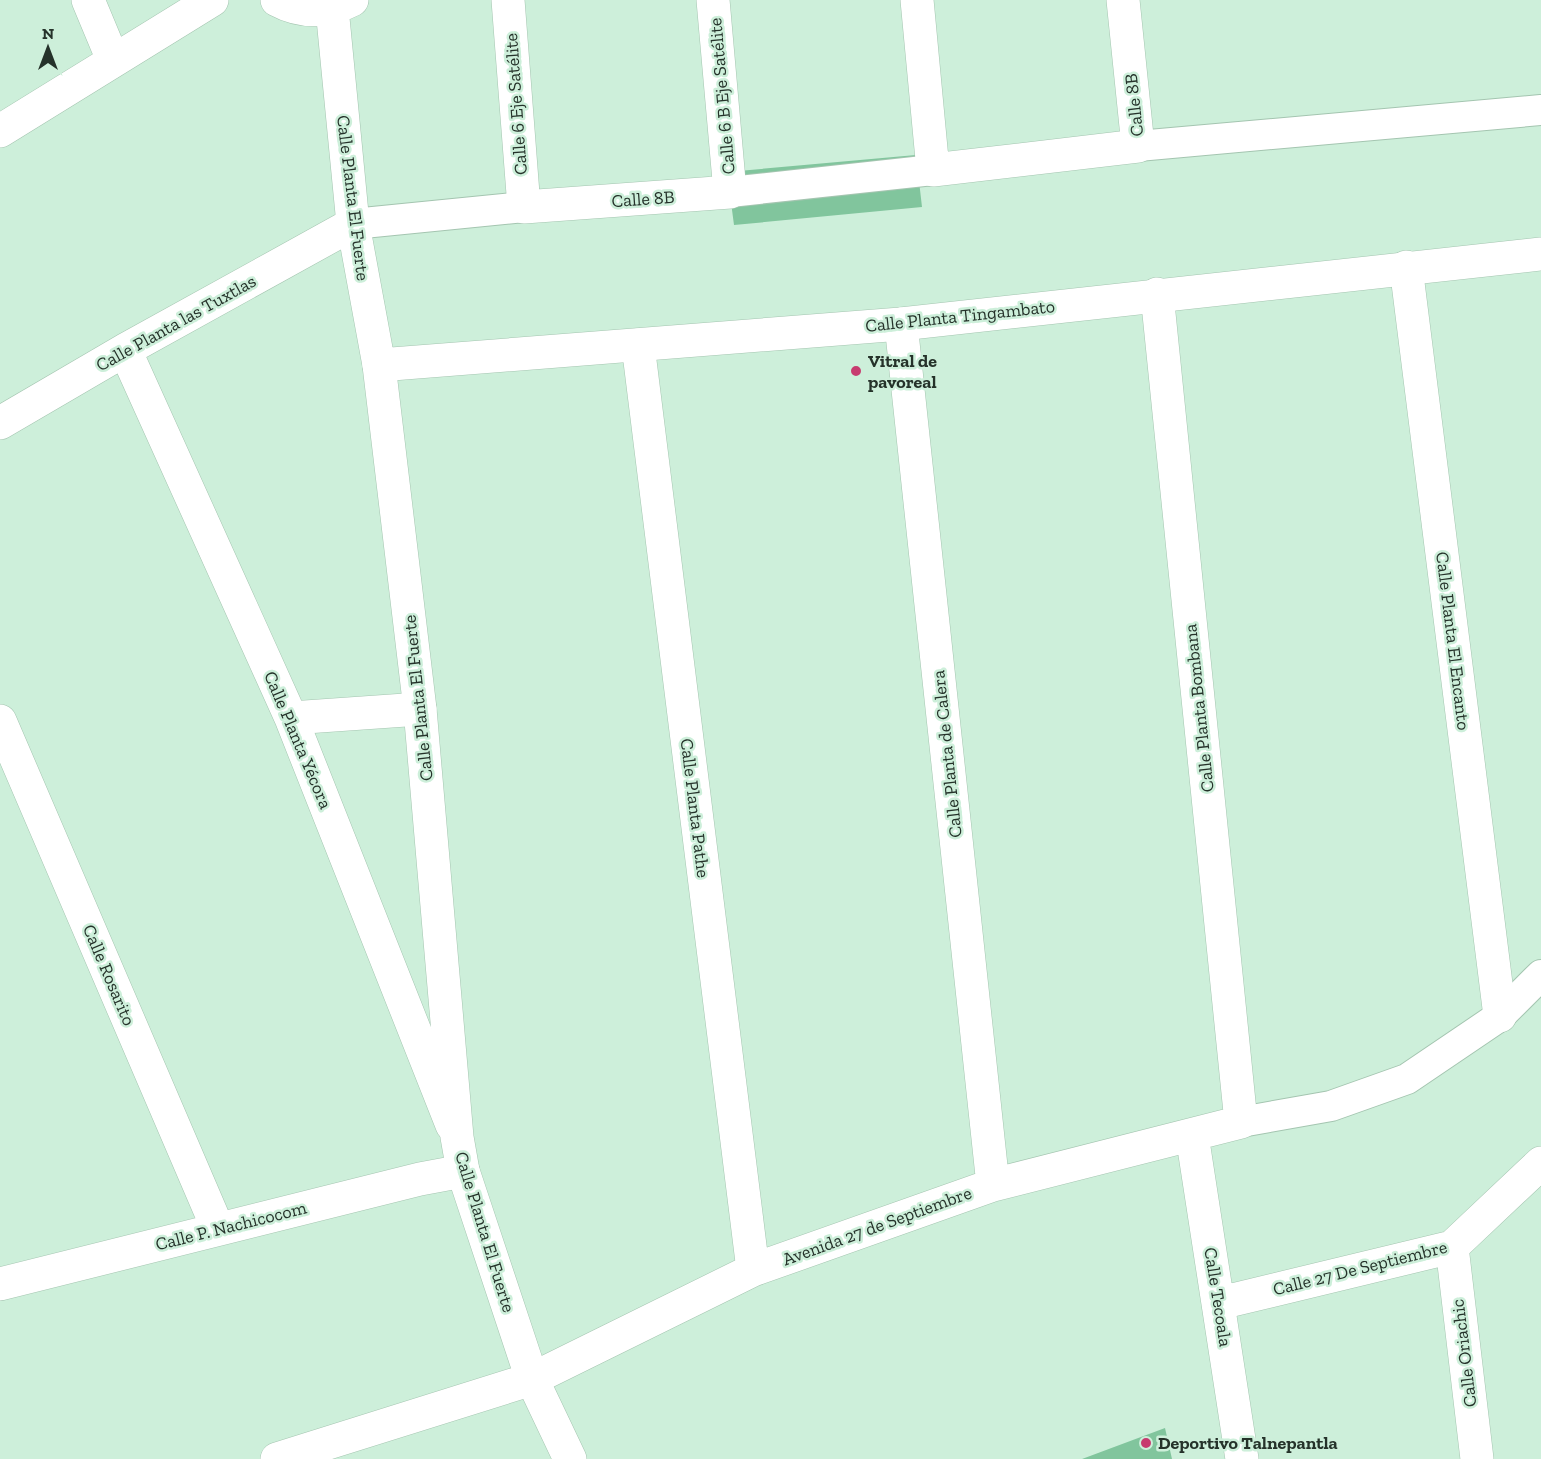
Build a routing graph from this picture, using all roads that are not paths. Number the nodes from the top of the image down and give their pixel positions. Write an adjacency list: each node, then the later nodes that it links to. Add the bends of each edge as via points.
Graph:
1 (88, 0): 9 (street)
2 (212, 0): 9 (street)
3 (277, 0): 8 (street, via 314,11)
4 (508, 0): 15 (street, Calle 6 Eje Satélite)
5 (713, 0): 14 (street, Calle 6 B Eje Satélite)
6 (917, 0): 13 (street)
7 (1123, 0): 12 (street, Calle 8B)
8 (342, 4): 16 (street, Calle Planta El Fuerte)
9 (113, 60): 11 (street)
10 (1541, 110): 12 (street)
11 (0, 131)
12 (1138, 146): 13 (street, Calle 8B)
13 (933, 170): 14 (street, Calle 8B)
14 (730, 192): 15 (street, Calle 8B)
15 (524, 207): 16 (street, Calle 8B)
16 (353, 224): 22 (street, Calle Planta las Tuxtlas); 23 (street, Calle Planta El Fuerte)
17 (1541, 254): 18 (street, Calle Planta Tingambato)
18 (1406, 267): 19 (street, Calle Planta Tingambato); 29 (street, Calle Planta El Encanto)
19 (1157, 294): 20 (street, Calle Planta Tingambato); 30 (street, Calle Planta Bombana)
20 (901, 324): 21 (street, Calle Planta Tingambato); 35 (street, Calle Planta de Calera)
21 (638, 345): 23 (street, Calle Planta Tingambato); 38 (street, Calle Planta Pathe)
22 (125, 350): 24 (street, Calle Planta las Tuxtlas); 26 (street, Calle Planta Yécora)
23 (379, 365): 25 (street, Calle Planta El Fuerte)
24 (0, 423)
25 (420, 709): 26 (street); 32 (street, Calle Planta El Fuerte)
26 (291, 718): 32 (street, Calle Planta Yécora)
27 (0, 721): 36 (street, Calle Rosarito)
28 (1541, 975): 29 (street)
29 (1500, 1016): 30 (street, via 1407,1079 1331,1106)
30 (1240, 1122): 31 (street, Avenida 27 de Septiembre)
31 (1191, 1136): 35 (street, Avenida 27 de Septiembre); 40 (street, Calle Tecoala)
32 (457, 1137): 34 (street, Calle Planta El Fuerte)
33 (1541, 1163): 37 (street, Calle 27 De Septiembre)
34 (463, 1172): 36 (street, Calle P. Nachicocom); 41 (street, Calle Planta El Fuerte)
35 (993, 1185): 38 (street, Avenida 27 de Septiembre)
36 (218, 1229): 39 (street, Calle P. Nachicocom)
37 (1452, 1247): 40 (street, Calle 27 De Septiembre); 45 (street, Calle Oriachic)
38 (753, 1270): 41 (street, Avenida 27 de Septiembre)
39 (0, 1284)
40 (1220, 1303): 44 (street, Calle Tecoala)
41 (532, 1379): 42 (street, Avenida 27 de Septiembre); 43 (street, Calle Planta El Fuerte)
42 (277, 1459)
43 (570, 1459)
44 (1242, 1459)
45 (1477, 1459)

